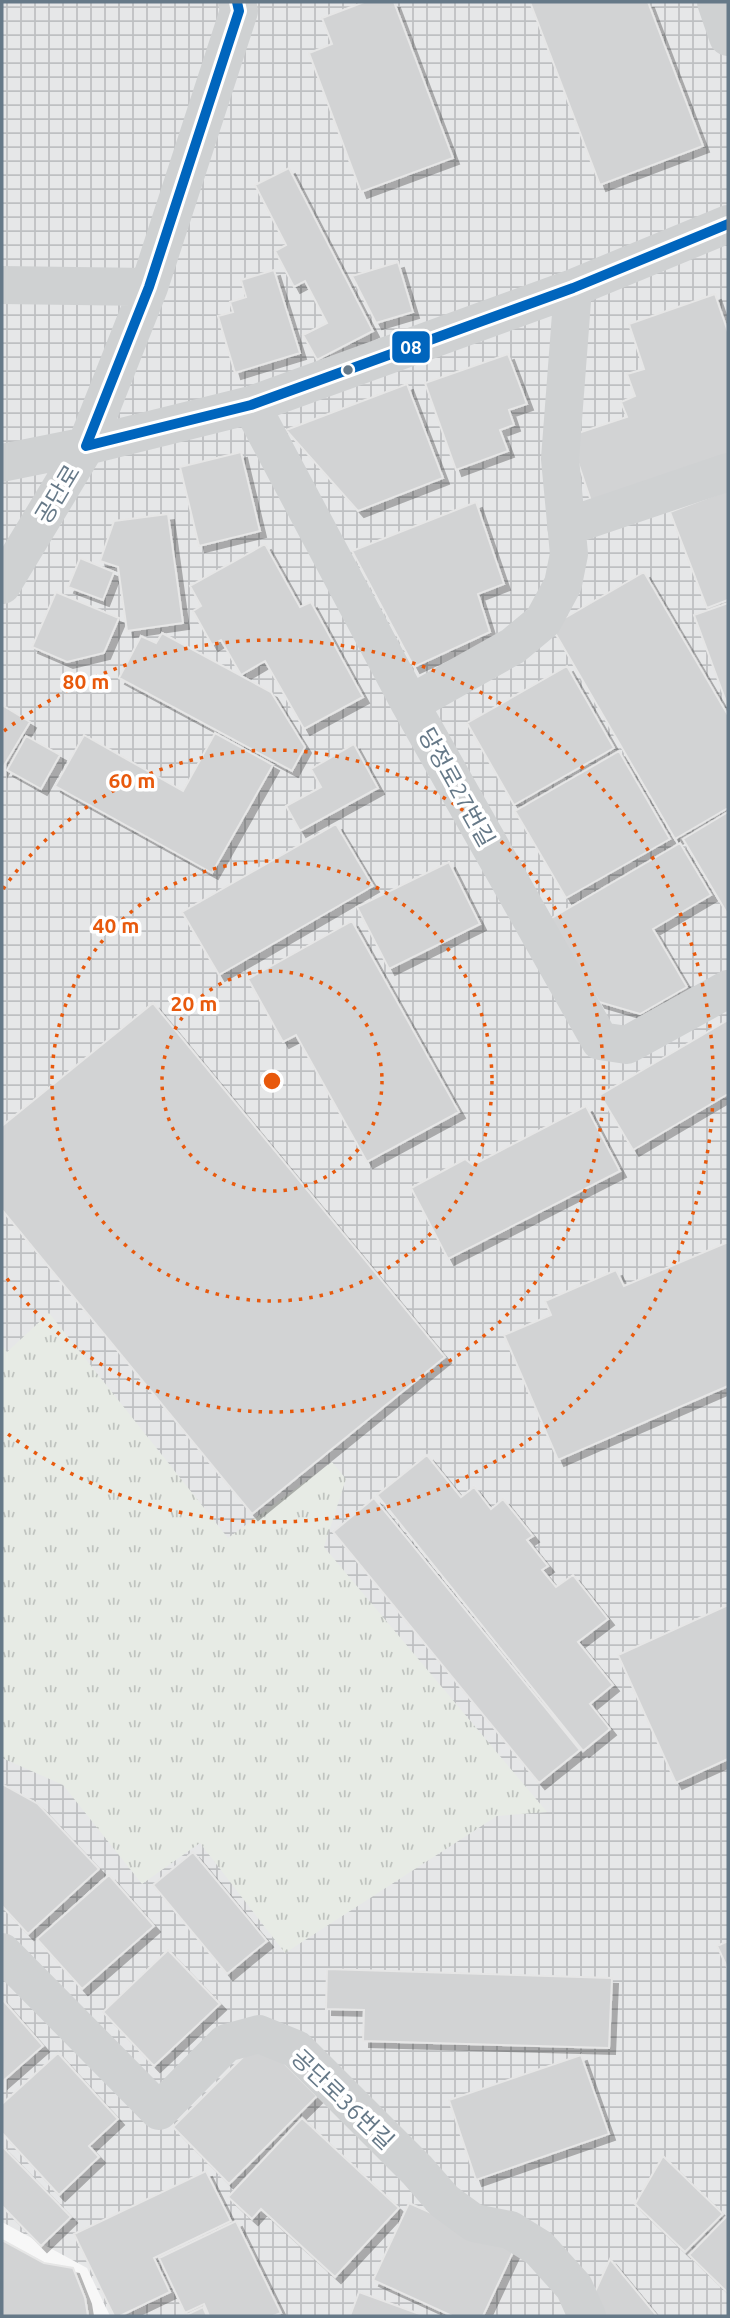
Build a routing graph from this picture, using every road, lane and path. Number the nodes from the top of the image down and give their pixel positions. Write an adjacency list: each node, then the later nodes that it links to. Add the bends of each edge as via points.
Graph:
1 (237, 2): 6 (street, 공단로, via 239,11)
2 (716, 2): 3 (street)
3 (728, 37)
4 (728, 224): 7 (street)
5 (2, 285): 6 (street)
6 (149, 287): 9 (street, 공단로)
7 (573, 288): 8 (street); 12 (street, via 560,459)
8 (251, 404): 9 (street); 14 (street, 당정로27번길)
9 (86, 446): 10 (street); 13 (street, 공단로)
10 (2, 463)
11 (728, 472): 12 (street)
12 (566, 527): 14 (street, via 569,554 563,584 543,621 513,646)
13 (2, 585)
14 (410, 704): 15 (street, 당정로27번길, via 600,1041 627,1045)
15 (728, 989)
16 (2, 1952): 17 (street, 공단로36번길, via 159,2111 226,2043 258,2034 296,2049 444,2201 474,2223 510,2230 539,2248 574,2287)
17 (587, 2316)

